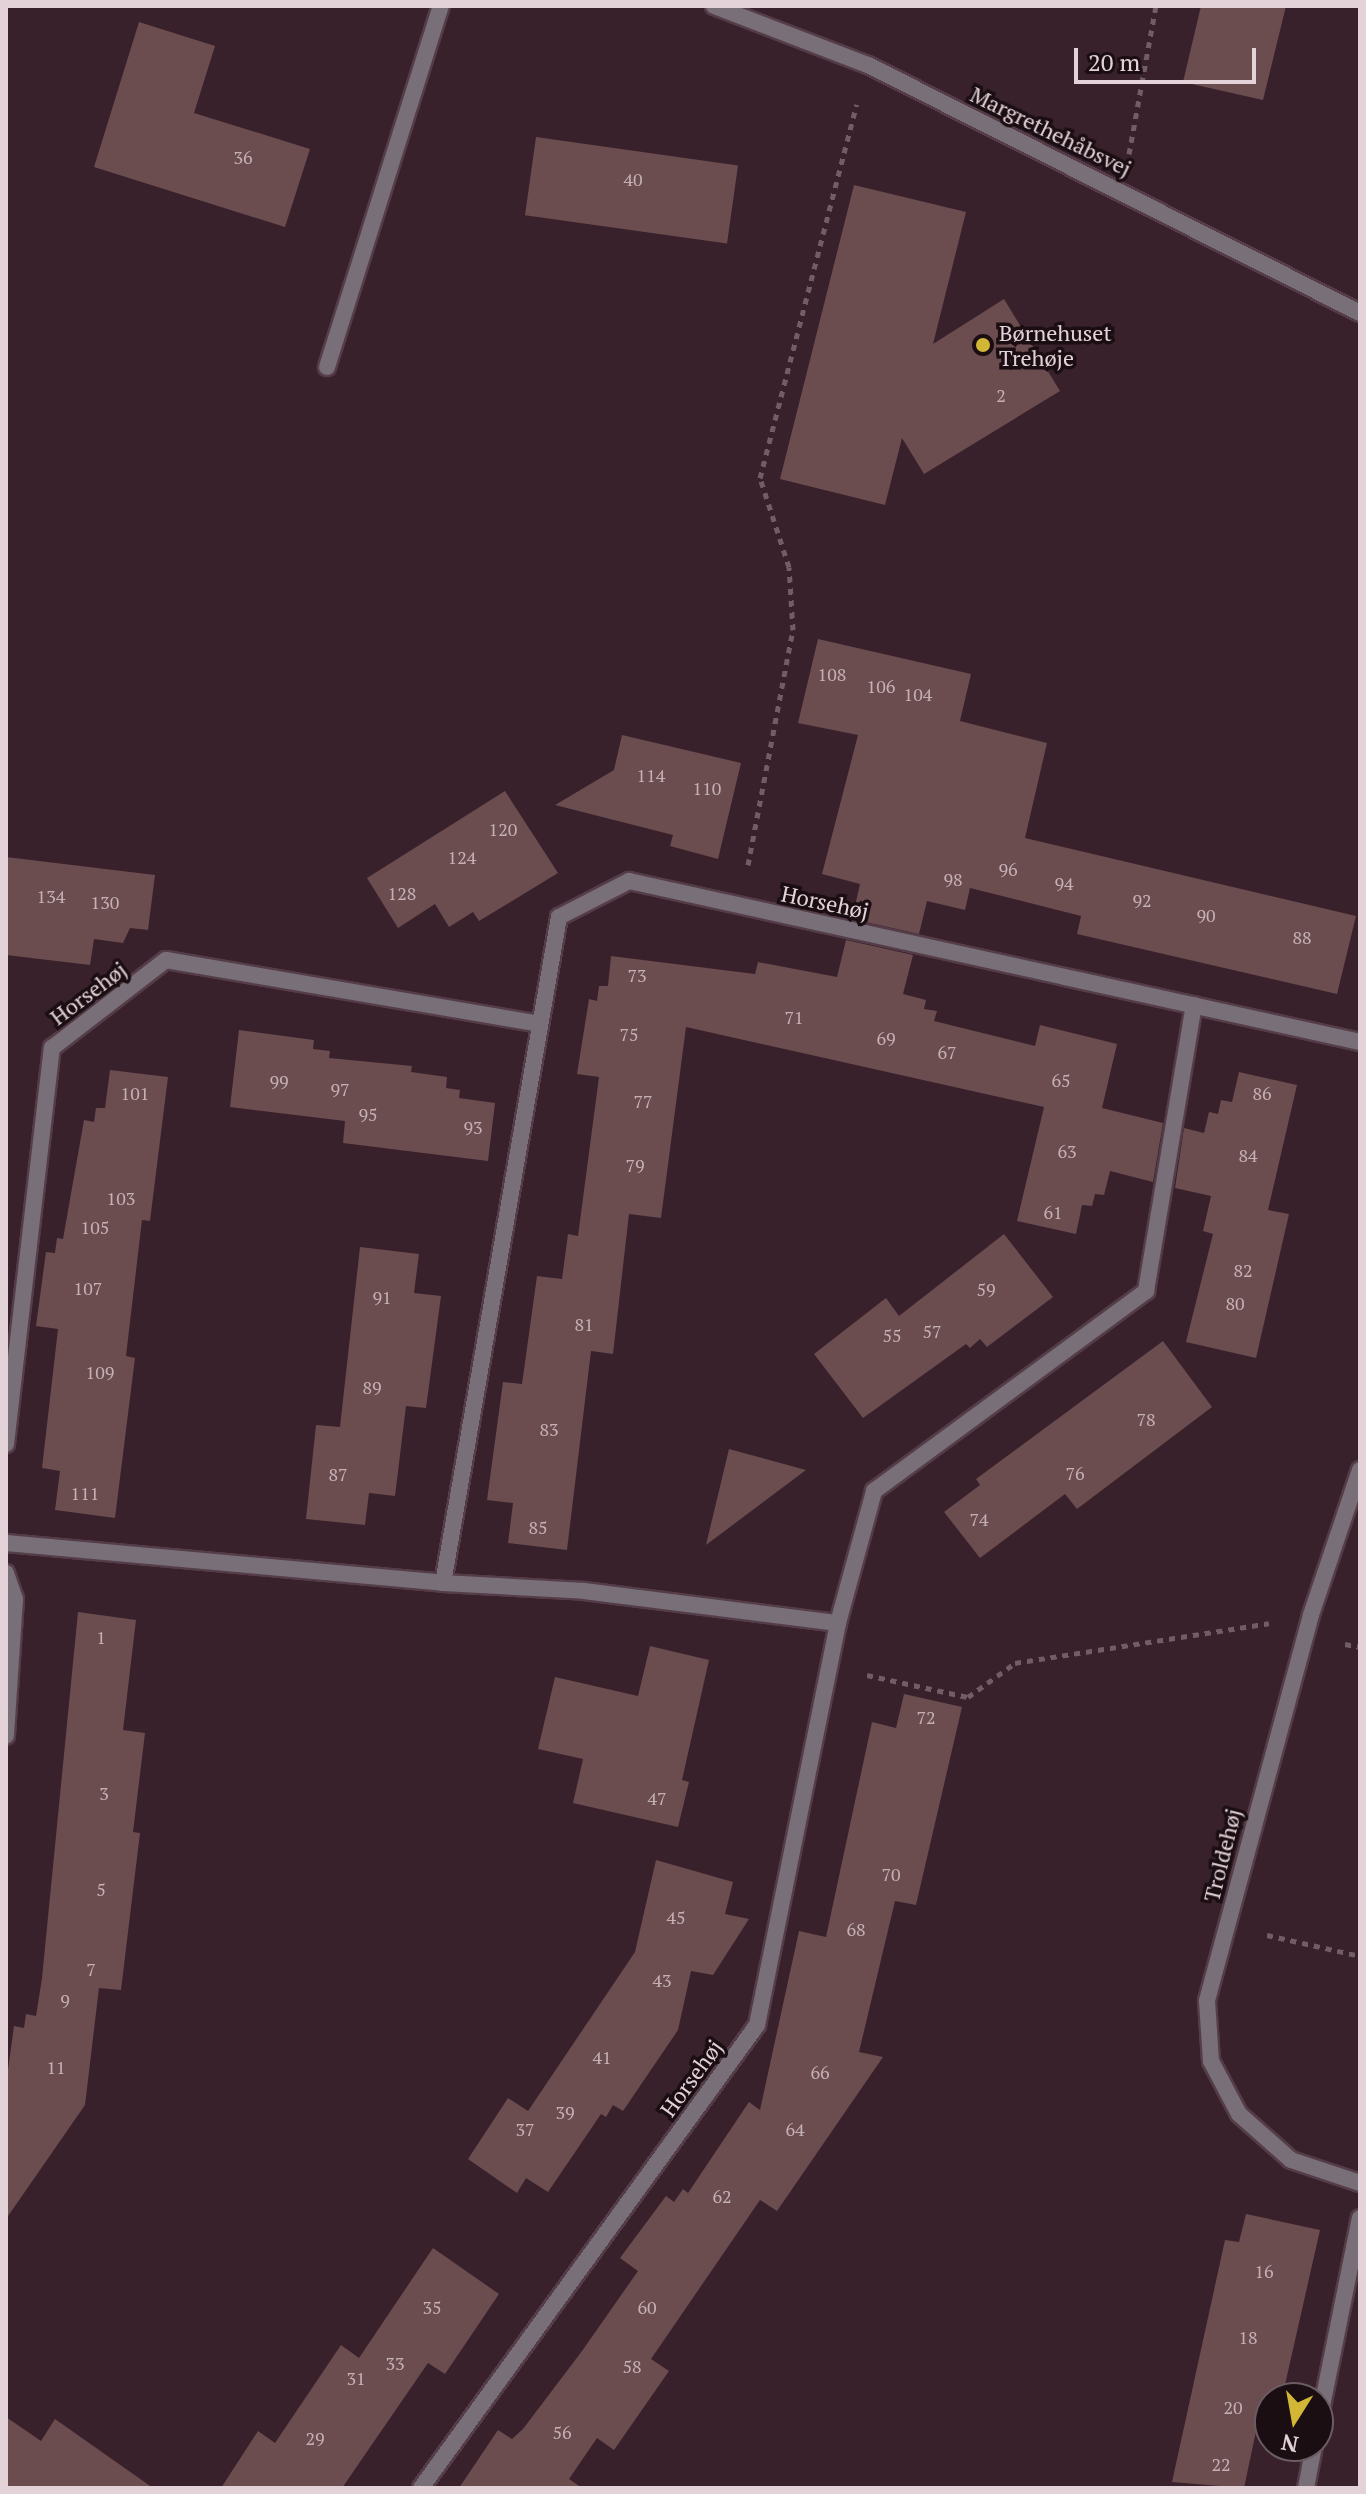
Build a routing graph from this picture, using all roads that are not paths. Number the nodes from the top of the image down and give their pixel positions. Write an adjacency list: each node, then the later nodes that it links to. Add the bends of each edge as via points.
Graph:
1 (441, 6): 4 (street)
2 (714, 6): 3 (street, Margrethehåbsvej, via 868,65)
3 (1360, 313)
4 (327, 367)
5 (1194, 1005): 6 (street, Horsehøj, via 629,881 559,917); 7 (street, Horsehøj); 13 (street, Horsehøj, via 1146,1291 874,1491)
6 (540, 1024): 8 (street, Horsehøj, via 166,960 52,1048); 12 (street, Horsehøj)
7 (1360, 1042)
8 (6, 1444)
9 (1360, 1470): 15 (street, Troldehøj, via 1311,1615 1207,2001 1211,2061 1239,2114 1291,2160)
10 (6, 1543): 12 (street)
11 (6, 1573): 14 (street, via 15,1599)
12 (443, 1583): 13 (street, via 584,1591)
13 (838, 1623): 19 (street, Horsehøj, via 757,2025)
14 (6, 1736)
15 (1360, 2183)
16 (1360, 2218): 17 (street)
17 (1327, 2382)
18 (1311, 2462): 20 (street)
19 (421, 2488)
20 (1306, 2488)

